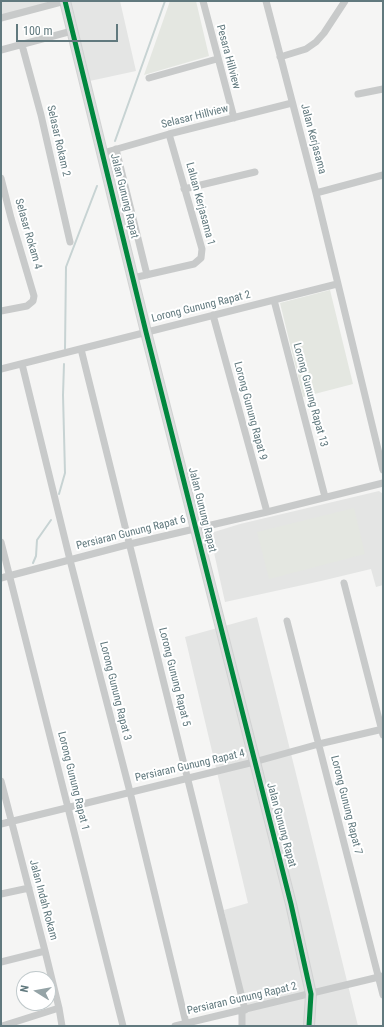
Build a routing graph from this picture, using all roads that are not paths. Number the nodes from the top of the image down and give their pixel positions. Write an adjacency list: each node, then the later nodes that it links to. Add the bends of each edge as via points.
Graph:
1 (65, 1): 5 (street); 7 (street, Jalan Gunung Rapat)
2 (202, 1): 11 (street, Pesara Hillview)
3 (266, 1): 10 (street, Jalan Kerjasama)
4 (345, 1): 10 (street, via 316,42)
5 (50, 3): 6 (street)
6 (1, 18)
7 (72, 31): 8 (street); 19 (street, Jalan Gunung Rapat)
8 (22, 45): 9 (street); 25 (street, Selasar Rokam 2)
9 (1, 50)
10 (280, 58): 15 (street, Jalan Kerjasama)
11 (217, 59): 12 (street); 16 (street, Pesara Hillview)
12 (149, 78)
13 (383, 89): 14 (street)
14 (358, 94)
15 (292, 103): 16 (street, Selasar Hillview); 24 (street, Jalan Kerjasama)
16 (234, 118): 17 (street, Selasar Hillview)
17 (169, 134): 18 (street, Selasar Hillview); 23 (street, Laluan Kerjasama 1)
18 (116, 149): 19 (street, Selasar Hillview); 26 (street)
19 (103, 153): 27 (street, Jalan Gunung Rapat)
20 (255, 172): 23 (street)
21 (383, 175): 24 (street)
22 (1, 178): 30 (street, Selasar Rokam 4, via 34,296 33,301 27,306)
23 (184, 189): 26 (street, Laluan Kerjasama 1, via 202,249 201,258 194,264)
24 (316, 193): 28 (street, Jalan Kerjasama)
25 (70, 242)
26 (147, 275): 27 (street, Laluan Kerjasama 1)
27 (133, 278): 32 (street, Jalan Gunung Rapat)
28 (337, 284): 29 (street, Lorong Gunung Rapat 2); 36 (street, Jalan Kerjasama)
29 (274, 300): 31 (street, Lorong Gunung Rapat 2); 38 (street, Lorong Gunung Rapat 13)
30 (1, 311)
31 (213, 315): 32 (street, Lorong Gunung Rapat 2); 39 (street, Lorong Gunung Rapat 9)
32 (146, 332): 33 (street, Lorong Gunung Rapat 2); 40 (street, Jalan Gunung Rapat)
33 (81, 349): 34 (street, Lorong Gunung Rapat 2); 42 (street, Lorong Gunung Rapat 5)
34 (22, 364): 35 (street, Lorong Gunung Rapat 2); 43 (street, Lorong Gunung Rapat 3)
35 (1, 369)
36 (383, 470)
37 (383, 482): 38 (street, Persiaran Gunung Rapat 6)
38 (325, 497): 39 (street, Persiaran Gunung Rapat 6)
39 (267, 512): 40 (street, Persiaran Gunung Rapat 6)
40 (196, 528): 42 (street, Persiaran Gunung Rapat 6); 50 (street, Jalan Gunung Rapat)
41 (1, 542): 44 (street, Lorong Gunung Rapat 1)
42 (130, 544): 43 (street, Persiaran Gunung Rapat 6); 51 (street, Lorong Gunung Rapat 5)
43 (70, 560): 44 (street, Persiaran Gunung Rapat 6); 53 (street, Lorong Gunung Rapat 3)
44 (10, 576): 45 (street, Persiaran Gunung Rapat 6); 54 (street, Lorong Gunung Rapat 1)
45 (1, 578)
46 (344, 583): 48 (street)
47 (288, 621): 49 (street, Lorong Gunung Rapat 7)
48 (383, 731): 49 (street, Persiaran Gunung Rapat 4)
49 (319, 744): 50 (street, Persiaran Gunung Rapat 4); 61 (street, Lorong Gunung Rapat 7)
50 (254, 762): 51 (street, Persiaran Gunung Rapat 4); 62 (street, Jalan Gunung Rapat, via 291,904)
51 (187, 777): 53 (street, Persiaran Gunung Rapat 4); 65 (street, Lorong Gunung Rapat 5)
52 (1, 781): 55 (street, Jalan Indah Rokam)
53 (130, 792): 54 (street, Persiaran Gunung Rapat 4); 66 (street, Lorong Gunung Rapat 3)
54 (68, 808): 55 (street, Persiaran Gunung Rapat 4); 69 (street, Lorong Gunung Rapat 1)
55 (12, 821): 56 (street, Persiaran Gunung Rapat 4); 57 (street, Jalan Indah Rokam)
56 (1, 824)
57 (29, 888): 58 (street); 59 (street, Jalan Indah Rokam)
58 (1, 894)
59 (45, 951): 60 (street); 64 (street, Jalan Indah Rokam)
60 (1, 962)
61 (381, 977): 62 (street, Persiaran Gunung Rapat 2); 63 (street, Lorong Gunung Rapat 7)
62 (311, 994): 65 (street, Persiaran Gunung Rapat 2); 72 (street, Jalan Gunung Rapat)
63 (383, 995)
64 (59, 1008): 67 (street); 68 (street, Jalan Indah Rokam)
65 (243, 1010): 66 (street, Persiaran Gunung Rapat 2); 71 (street, Lorong Gunung Rapat 5)
66 (186, 1023): 70 (street, Persiaran Gunung Rapat 2)
67 (2, 1026)
68 (62, 1026)
69 (123, 1026)
70 (175, 1026)
71 (242, 1026)
72 (310, 1026)

